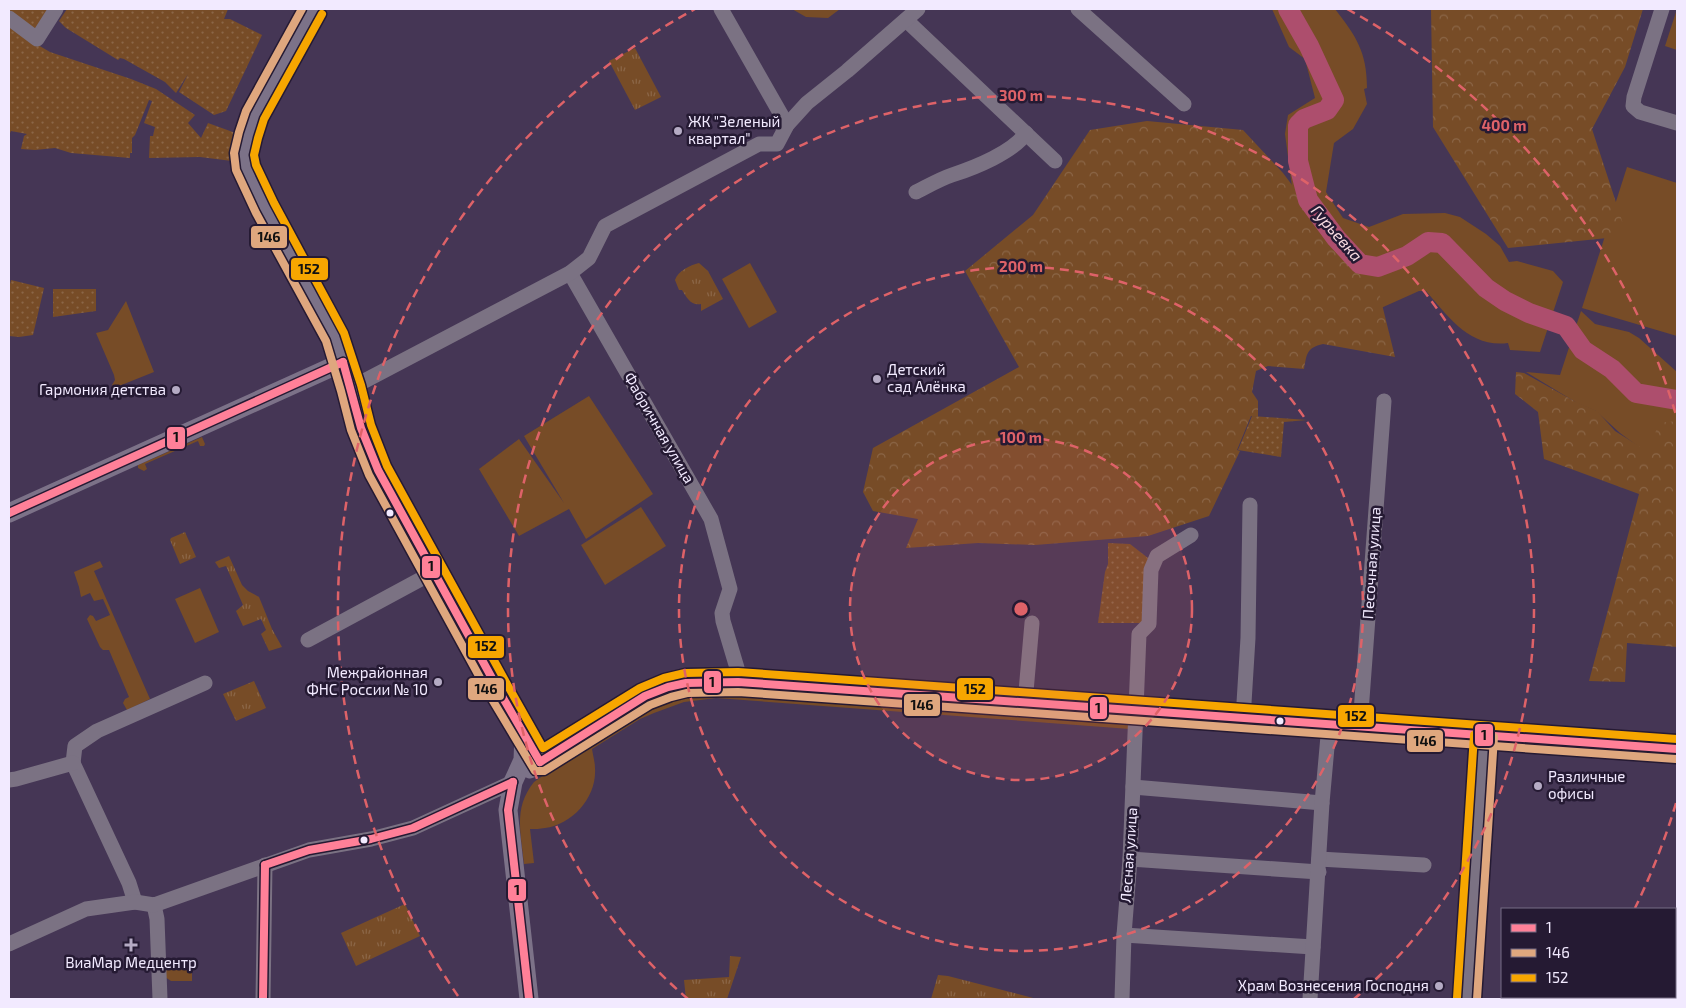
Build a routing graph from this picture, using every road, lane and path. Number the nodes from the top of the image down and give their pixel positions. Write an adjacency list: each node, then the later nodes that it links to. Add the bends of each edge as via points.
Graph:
1 (56, 9): 7 (street, via 37,39)
2 (313, 9): 16 (main road, via 255,115 244,154 254,186 335,337)
3 (721, 9): 11 (street)
4 (918, 9): 8 (street)
5 (1078, 9): 9 (street)
6 (1662, 9): 10 (street, via 1634,106 1640,112)
7 (9, 18)
8 (906, 20): 11 (street, via 807,103); 12 (street)
9 (1184, 104)
10 (1677, 123)
11 (787, 124): 15 (street, via 777,144 759,144 605,226 589,258)
12 (1026, 133): 13 (street); 14 (street, via 1013,147)
13 (1055, 161)
14 (916, 192)
15 (570, 274): 17 (street); 25 (street, Фабричная улица, via 711,520 730,590 722,613)
16 (343, 362): 17 (main road); 20 (main road)
17 (351, 388): 22 (main road, via 371,456)
18 (1384, 401): 30 (street, Песочная улица)
19 (1250, 505): 28 (street)
20 (9, 513)
21 (1191, 535): 37 (street, Лесная улица, via 1157,556 1151,570 1149,624 1139,634)
22 (434, 572): 24 (street); 31 (main road)
23 (1032, 623): 27 (street)
24 (308, 640)
25 (738, 682)
26 (205, 683): 33 (street, via 97,731 75,746)
27 (1025, 703)
28 (1243, 719)
29 (1329, 725): 38 (street)
30 (1360, 726)
31 (524, 735): 34 (main road); 34 (main road, via 540,745 567,746); 36 (main road, via 523,760)
32 (1484, 736): 53 (street)
33 (73, 762): 35 (street); 43 (street)
34 (540, 762): 36 (main road)
35 (9, 780)
36 (513, 782): 42 (street, via 413,828 309,850); 50 (main road, via 508,810)
37 (1133, 788): 38 (street); 39 (street, Лесная улица)
38 (1322, 803): 40 (street)
39 (1130, 859): 40 (street); 45 (street, Лесная улица)
40 (1319, 865): 41 (street); 47 (street)
41 (1424, 865)
42 (264, 866): 44 (street); 49 (street)
43 (135, 902): 44 (street); 46 (street, via 86,909)
44 (154, 905): 48 (street)
45 (1124, 935): 47 (street); 51 (street, Лесная улица)
46 (9, 944)
47 (1313, 947): 52 (street)
48 (160, 999)
49 (262, 999)
50 (529, 999)
51 (1122, 999)
52 (1310, 999)
53 (1466, 999)

